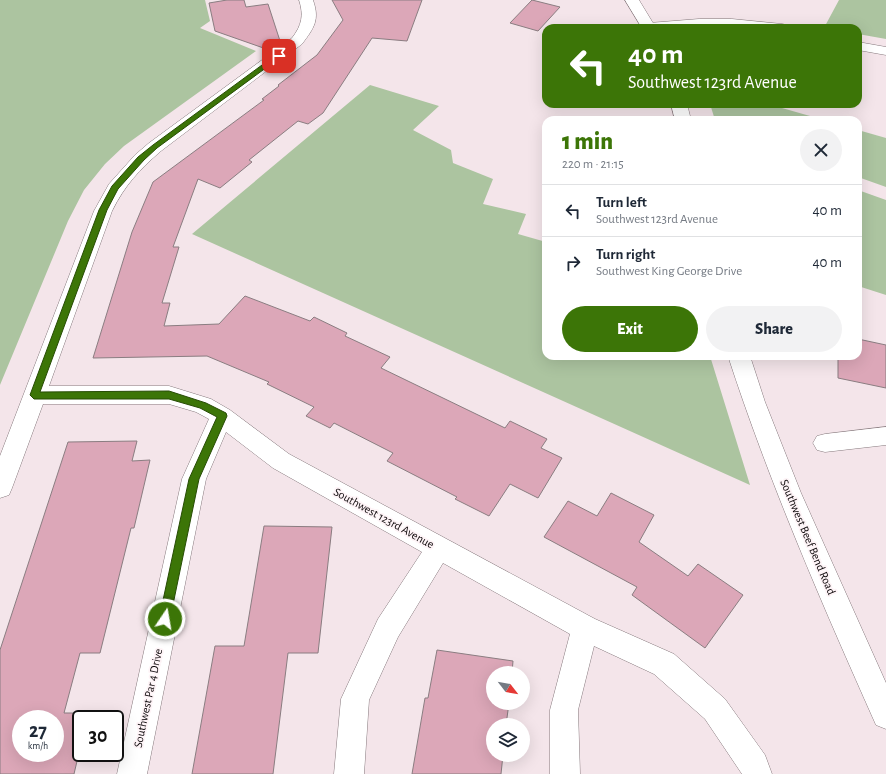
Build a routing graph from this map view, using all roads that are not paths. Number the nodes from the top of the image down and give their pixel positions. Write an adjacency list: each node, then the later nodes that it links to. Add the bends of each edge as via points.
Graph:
1 (306, 0): 9 (street, via 310,20 297,41 155,147 115,188 103,210)
2 (632, 0): 3 (street)
3 (647, 24)
4 (699, 24): 5 (street)
5 (747, 24)
6 (862, 47): 7 (street)
7 (886, 51)
8 (740, 360): 16 (street, Southwest Beef Bend Road, via 754,403 815,556)
9 (34, 395): 10 (street, Southwest 123rd Avenue, via 169,395 203,405); 13 (street)
10 (222, 416): 14 (street, Southwest 123rd Avenue, via 281,461); 17 (street, Southwest Par 4 Drive, via 194,479)
11 (886, 436): 12 (street)
12 (825, 443)
13 (0, 488)
14 (439, 548): 15 (street, Southwest 123rd Avenue); 18 (street, via 388,628 355,700)
15 (585, 628): 19 (street, via 564,710); 20 (street, Southwest 123rd Avenue, via 664,664 715,709)
16 (886, 715)
17 (132, 774)
18 (349, 774)
19 (565, 774)
20 (757, 774)

